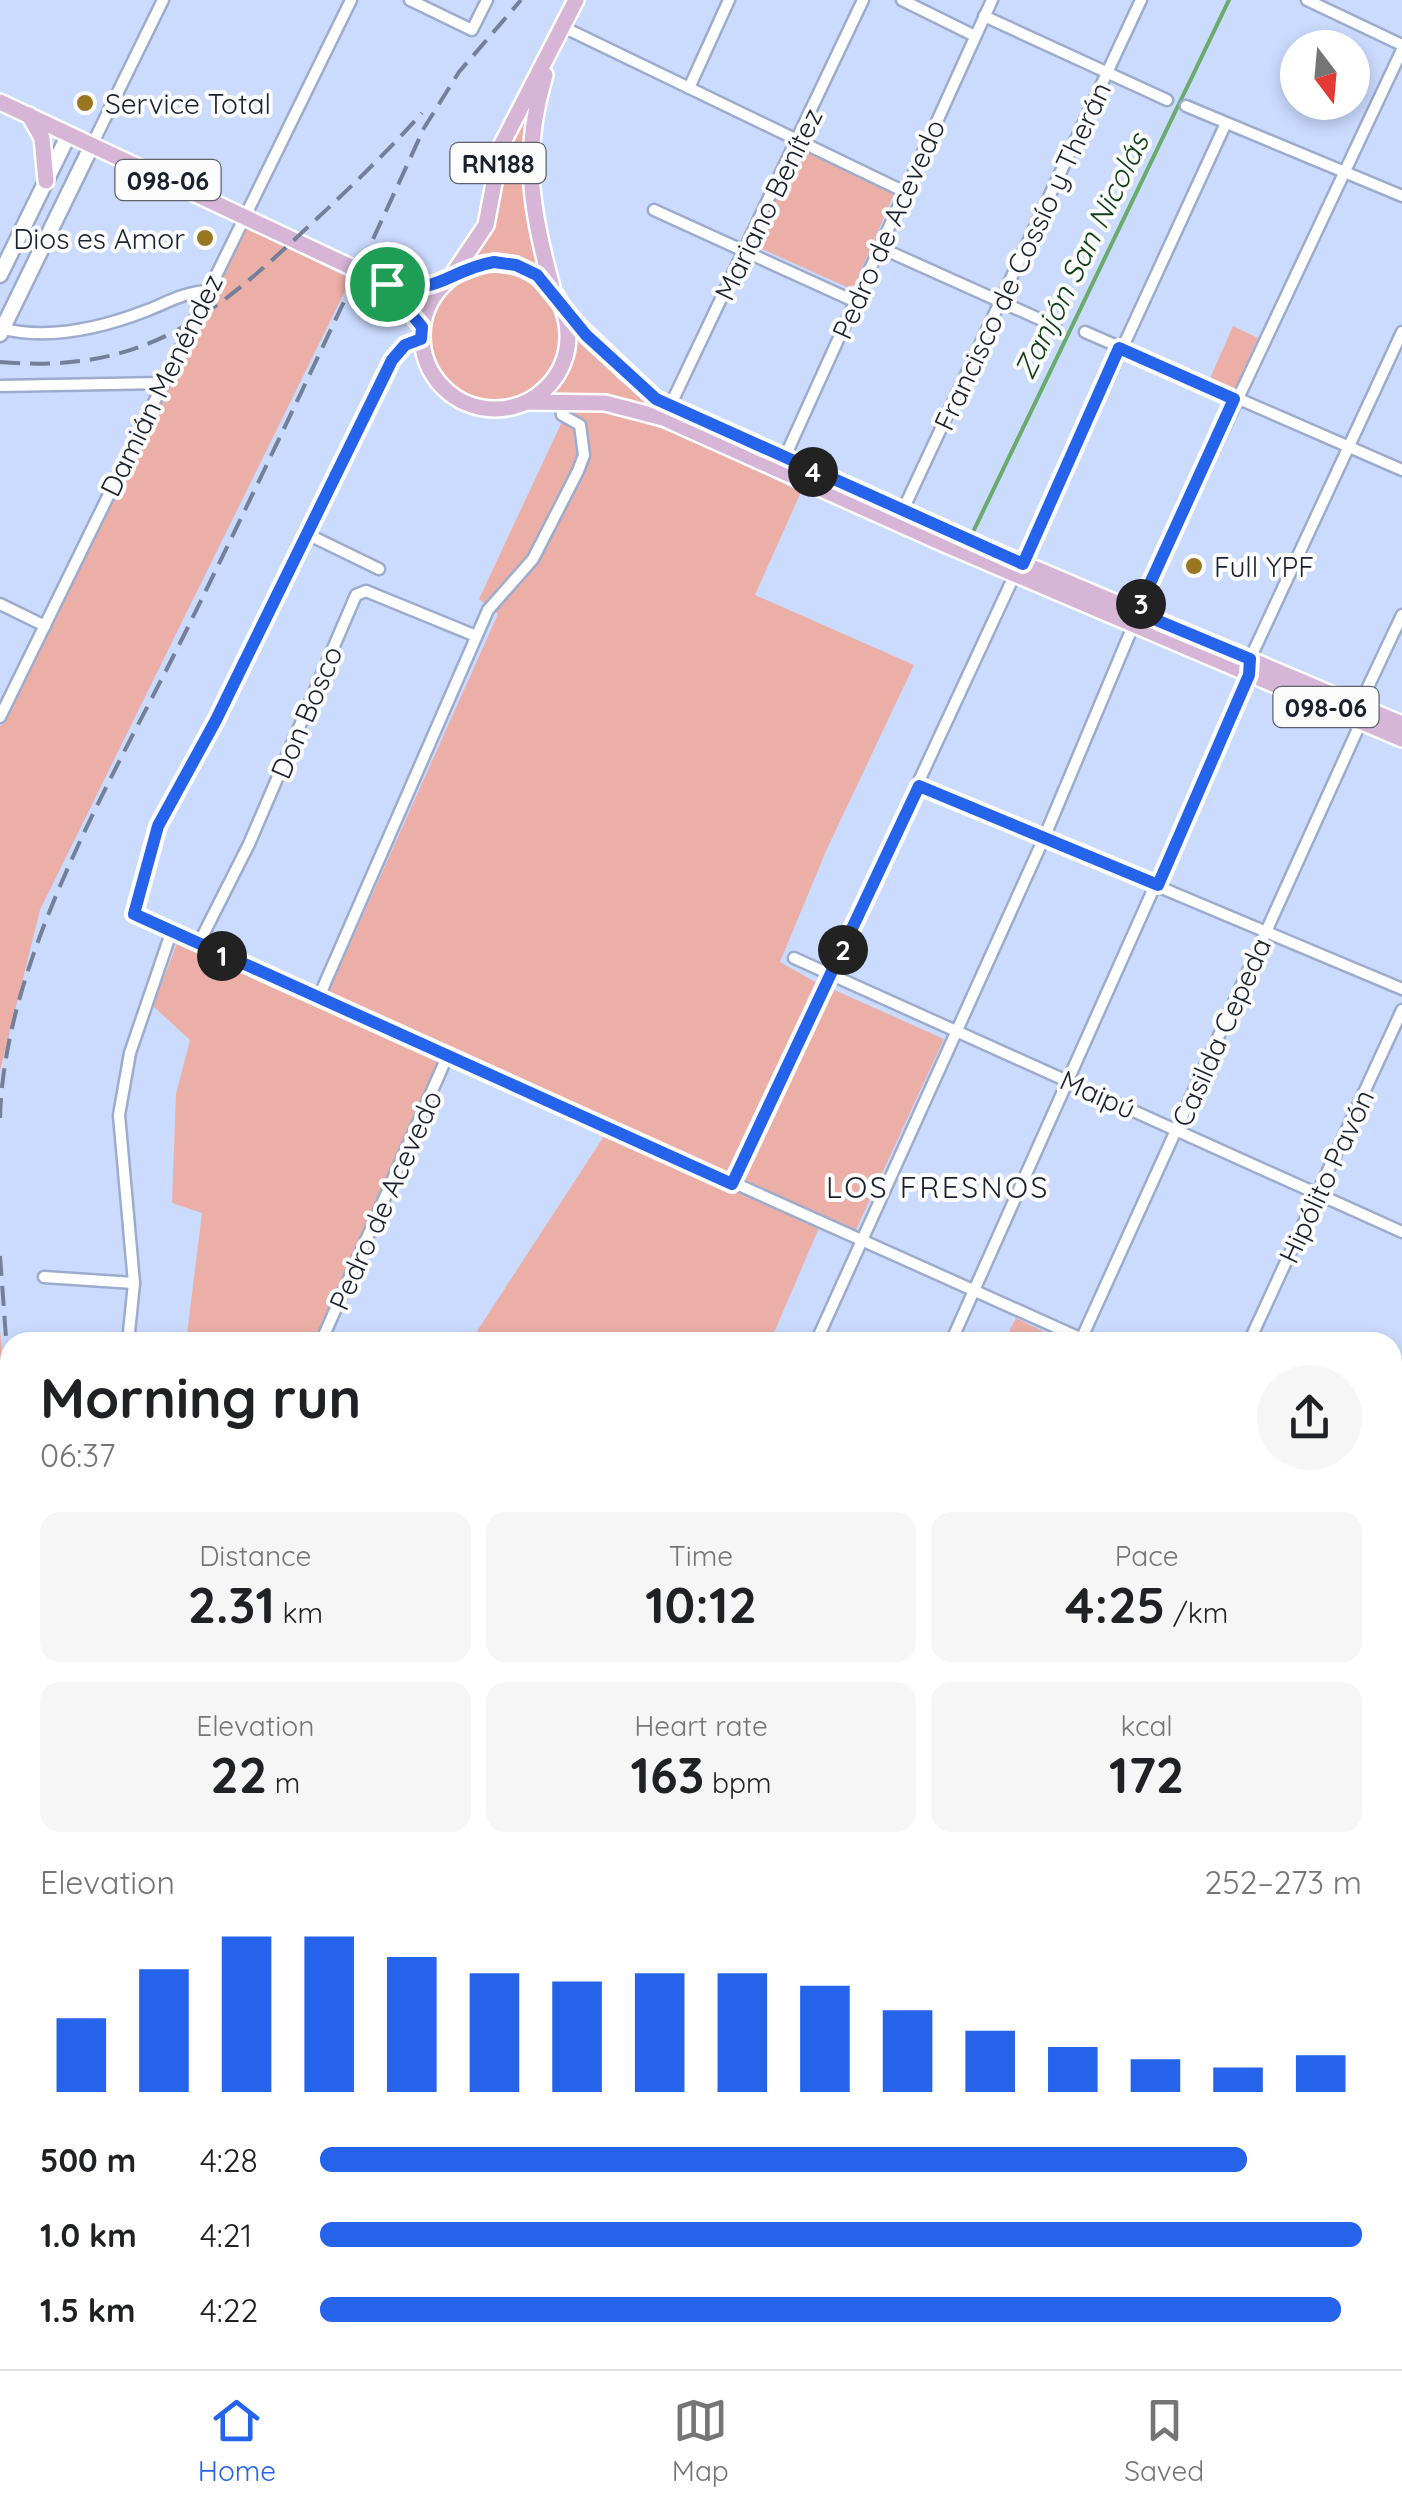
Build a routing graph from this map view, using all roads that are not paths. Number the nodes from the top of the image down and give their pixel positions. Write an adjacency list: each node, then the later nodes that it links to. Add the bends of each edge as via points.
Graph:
1 (163, 0): 26 (street)
2 (351, 0): 32 (street, Damián Menéndez)
3 (410, 0): 4 (street, via 472,30)
4 (487, 0)
5 (576, 0): 13 (main road, RN188)
6 (729, 0): 18 (street)
7 (863, 0): 25 (street, Mariano Benítez)
8 (902, 0): 14 (street)
9 (992, 0): 12 (street, Pedro de Acevedo)
10 (1142, 0): 17 (street, Francisco de Cossío y Therán)
11 (1307, 0): 15 (street)
12 (984, 16): 14 (street, Pedro de Acevedo); 17 (street)
13 (563, 26): 16 (main road, RN188); 18 (street)
14 (974, 36): 29 (street, Pedro de Acevedo)
15 (1402, 48): 27 (street)
16 (552, 50): 36 (main road, RN188, via 501,146 486,225); 39 (main road, RN188, via 528,173)
17 (1108, 72): 19 (street); 41 (street, Francisco de Cossío y Therán)
18 (689, 88): 25 (street)
19 (1167, 100)
20 (0, 102): 22 (main road)
21 (1186, 106): 23 (street)
22 (29, 115): 24 (main road); 28 (main road, via 42,138)
23 (1226, 122): 27 (street); 48 (street)
24 (69, 134): 26 (main road); 28 (main road)
25 (799, 142): 29 (street); 34 (street, Mariano Benítez)
26 (92, 145): 32 (main road, 098-06); 44 (main road)
27 (1344, 172): 30 (street); 51 (street)
28 (46, 181): 35 (main road)
29 (905, 192): 33 (street, Pedro de Acevedo)
30 (1402, 196)
31 (654, 210): 34 (street)
32 (244, 216): 37 (main road); 38 (street, Damián Menéndez)
33 (881, 248): 40 (street, Pedro de Acevedo); 41 (street)
34 (746, 252): 40 (street); 54 (street, Mariano Benítez)
35 (0, 275)
36 (446, 282): 37 (main road); 39 (main road, RN188, via 471,266 494,262 537,275); 47 (main road, RN188)
37 (387, 284): 47 (main road)
38 (208, 291): 44 (street, via 72,331); 49 (street, Damián Menéndez)
39 (554, 291): 42 (main road, RN188)
40 (856, 302): 56 (street, Pedro de Acevedo)
41 (999, 302): 43 (street); 58 (street, Francisco de Cossío y Therán)
42 (566, 313): 52 (main road, via 563,365); 54 (main road, 098-06, via 629,378)
43 (1055, 326)
44 (1, 330)
45 (1084, 332): 48 (street)
46 (1402, 332): 55 (street)
47 (422, 333): 52 (main road, via 434,378 457,398 486,409); 59 (street, via 396,352)
48 (1119, 348): 51 (street); 61 (street)
49 (162, 383): 50 (street); 65 (street, Damián Menéndez)
50 (0, 386)
51 (1234, 399): 55 (street); 64 (street)
52 (527, 402): 53 (main road, 098-06)
53 (560, 402): 61 (main road, 098-06, via 622,405 663,418); 66 (street, via 562,415 580,425 583,460 533,558 488,610)
54 (670, 406): 56 (main road, 098-06)
55 (1347, 447): 57 (street); 67 (street)
56 (784, 459): 58 (main road, 098-06)
57 (1402, 470)
58 (902, 512): 61 (main road, 098-06)
59 (307, 534): 60 (street); 76 (street, via 158,826 134,914)
60 (380, 569)
61 (1019, 570): 64 (main road, 098-06); 72 (street)
62 (0, 604): 65 (street)
63 (1402, 616): 68 (street, Casilda Cepeda)
64 (1135, 619): 67 (main road, 098-06); 73 (street)
65 (44, 626): 69 (street, Damián Menéndez)
66 (476, 636): 77 (street, Don Bosco, via 366,591 356,595); 81 (street)
67 (1250, 667): 68 (main road, 098-06); 74 (street)
68 (1360, 714): 70 (main road, 098-06); 71 (main road, 098-06); 75 (street, Casilda Cepeda)
69 (0, 718)
70 (1402, 724)
71 (1402, 739)
72 (919, 786): 73 (street); 79 (street)
73 (1044, 838): 74 (street); 83 (street)
74 (1158, 885): 75 (street); 85 (street)
75 (1267, 932): 80 (street); 86 (street, Casilda Cepeda)
76 (171, 933): 77 (street); 92 (street, via 133,1040 119,1115)
77 (198, 946): 81 (street)
78 (794, 958): 79 (street, Maipú)
79 (831, 975): 83 (street, Maipú); 87 (street)
80 (1402, 989)
81 (318, 999): 84 (street)
82 (1402, 1010): 88 (street, Hipólito Pavón)
83 (954, 1031): 85 (street, Maipú); 90 (street)
84 (447, 1057): 87 (street); 95 (street, Pedro de Acevedo)
85 (1069, 1080): 86 (street, Maipú); 93 (street)
86 (1177, 1130): 88 (street, Maipú); 99 (street, Casilda Cepeda)
87 (732, 1184): 90 (street)
88 (1318, 1195): 89 (street, Maipú); 100 (street, Hipólito Pavón)
89 (1402, 1232)
90 (859, 1240): 93 (street); 96 (street)
91 (44, 1276): 92 (street)
92 (134, 1283): 94 (street)
93 (975, 1292): 97 (street); 98 (street)
94 (129, 1332)
95 (326, 1332)
96 (820, 1332)
97 (956, 1332)
98 (1064, 1332)
99 (1088, 1332)
100 (1254, 1332)

